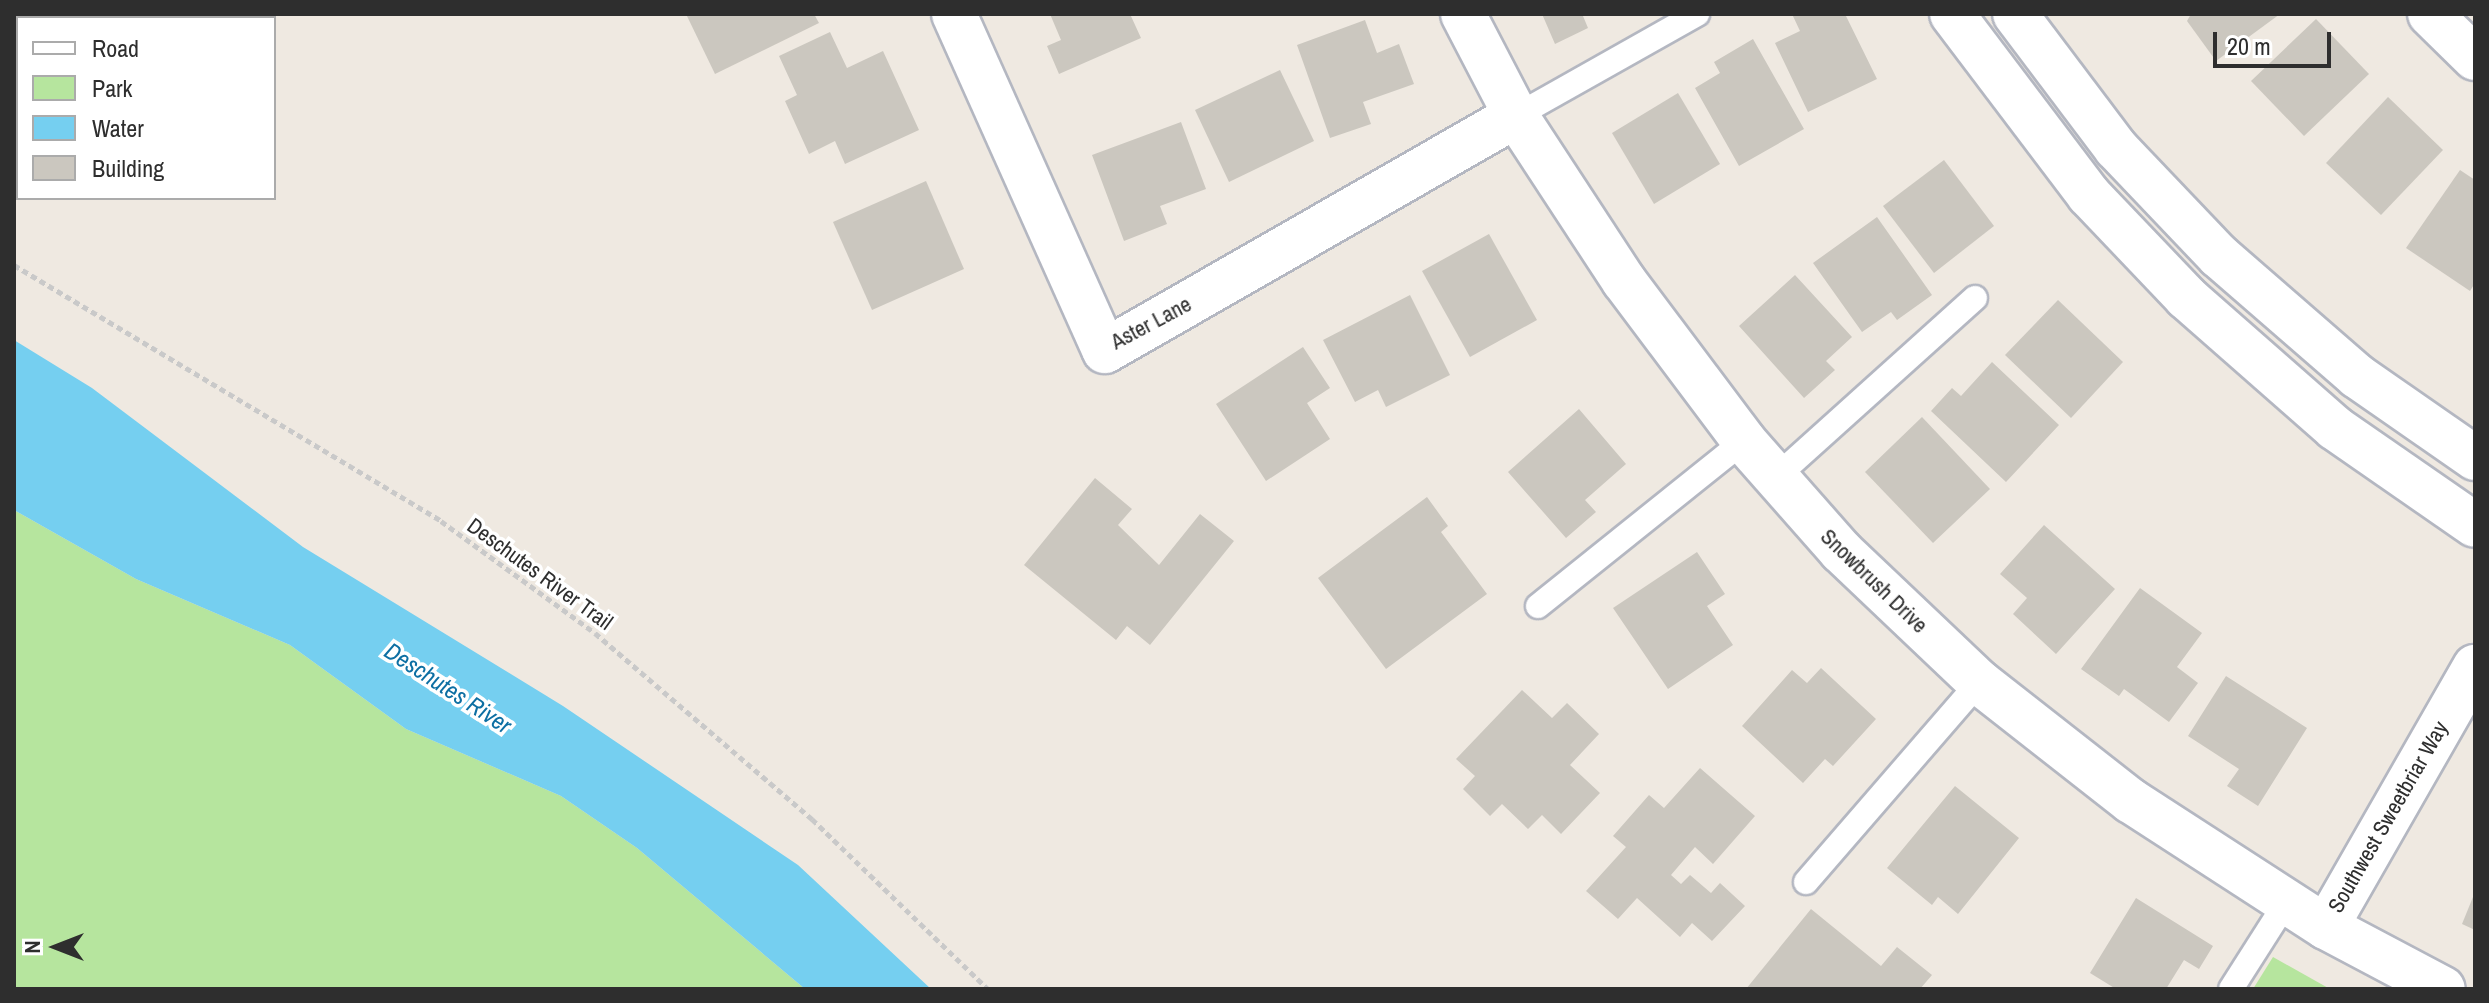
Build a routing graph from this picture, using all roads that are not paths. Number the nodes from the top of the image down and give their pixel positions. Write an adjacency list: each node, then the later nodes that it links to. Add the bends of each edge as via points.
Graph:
1 (954, 14): 8 (street, Aster Lane, via 1105,351)
2 (1463, 14): 8 (street, Snowbrush Drive)
3 (1697, 14): 8 (lane)
4 (1952, 14): 13 (street, via 2089,195 2186,297 2335,428)
5 (2015, 14): 11 (street, via 2116,148 2219,256 2367,384)
6 (2430, 14): 7 (street)
7 (2475, 58)
8 (1516, 116): 10 (street, Snowbrush Drive, via 1624,281)
9 (1975, 298): 12 (lane)
10 (1744, 441): 12 (street, Snowbrush Drive); 14 (lane)
11 (2475, 458)
12 (1775, 478): 16 (street, Snowbrush Drive, via 1841,551)
13 (2475, 525)
14 (1538, 606)
15 (2475, 667): 19 (street, Southwest Sweetbriar Way)
16 (1979, 682): 17 (lane); 18 (street, Snowbrush Drive, via 2131,801)
17 (1806, 882)
18 (2287, 901): 19 (street, Snowbrush Drive); 20 (lane)
19 (2326, 927): 21 (street, Snowbrush Drive)
20 (2231, 989)
21 (2443, 989)

